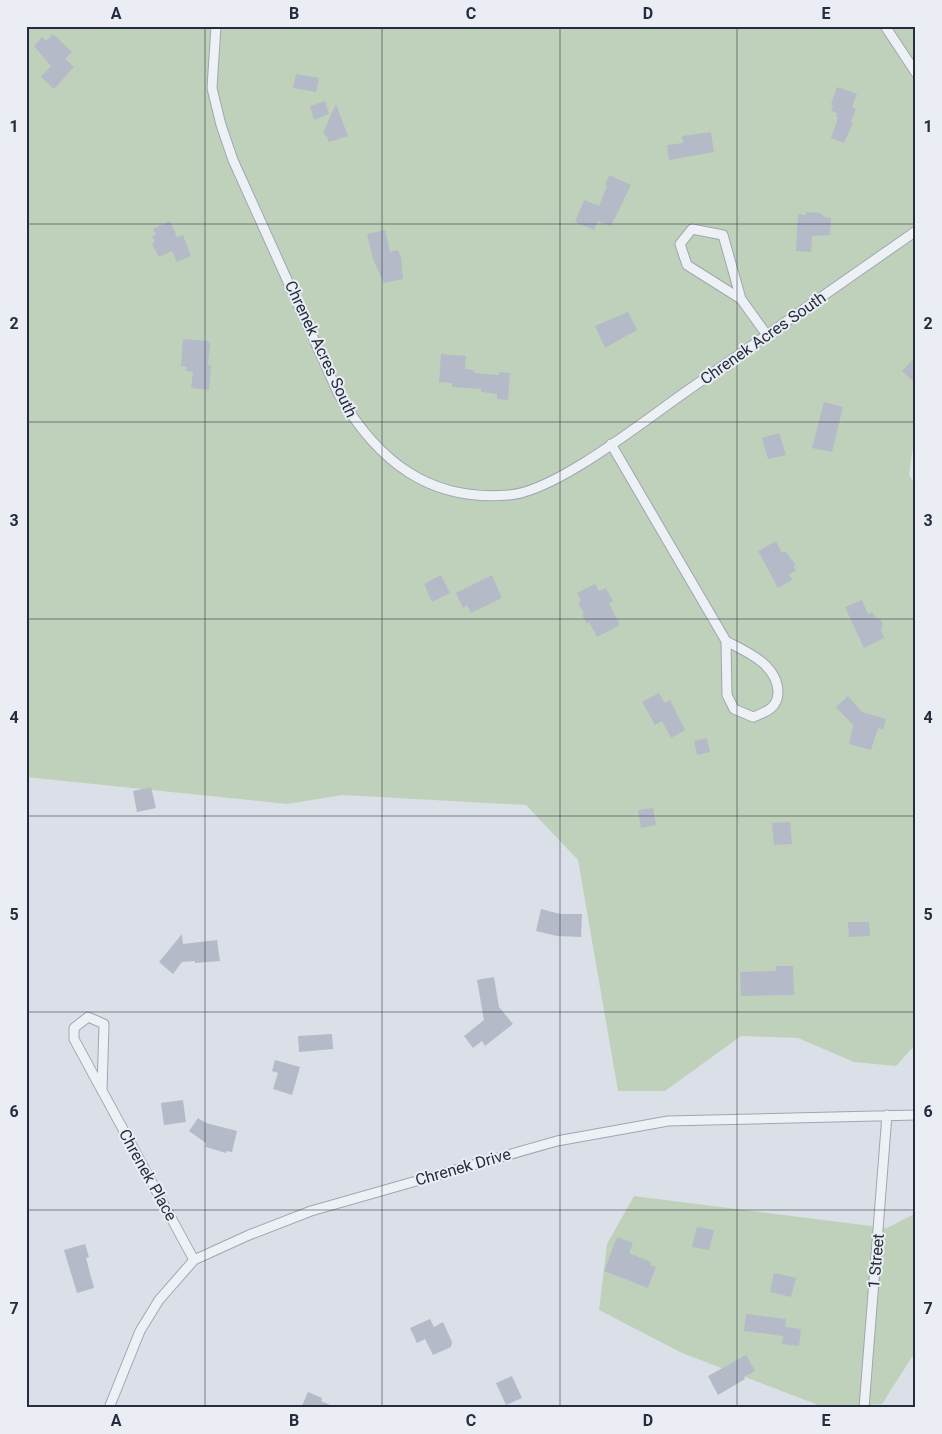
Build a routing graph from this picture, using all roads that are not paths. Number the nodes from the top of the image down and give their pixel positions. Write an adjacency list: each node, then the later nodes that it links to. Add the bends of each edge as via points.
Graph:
1 (216, 26): 7 (street, Chrenek Acres South, via 212,88 233,160 339,394 356,423 378,450 399,468 455,493 476,496 511,495 546,484)
2 (885, 26): 3 (street)
3 (916, 73)
4 (916, 231): 6 (street, Chrenek Acres South)
5 (742, 299): 5 (street, via 723,235 692,229 680,244 687,266); 6 (street)
6 (767, 335): 7 (street, Chrenek Acres South)
7 (611, 444): 8 (street)
8 (726, 640): 8 (street, via 727,695 734,709 753,717 771,710 778,698 778,684 772,671)
9 (102, 1091): 9 (street, Chrenek Place, via 104,1024 88,1017 74,1028 74,1039); 12 (street, Chrenek Place)
10 (887, 1115): 11 (street, Chrenek Drive); 12 (street, Chrenek Drive, via 668,1121 557,1141 311,1211); 14 (street, 1 Street)
11 (916, 1115)
12 (194, 1260): 13 (street, Chrenek Drive, via 159,1300 140,1331)
13 (109, 1408)
14 (864, 1408)

